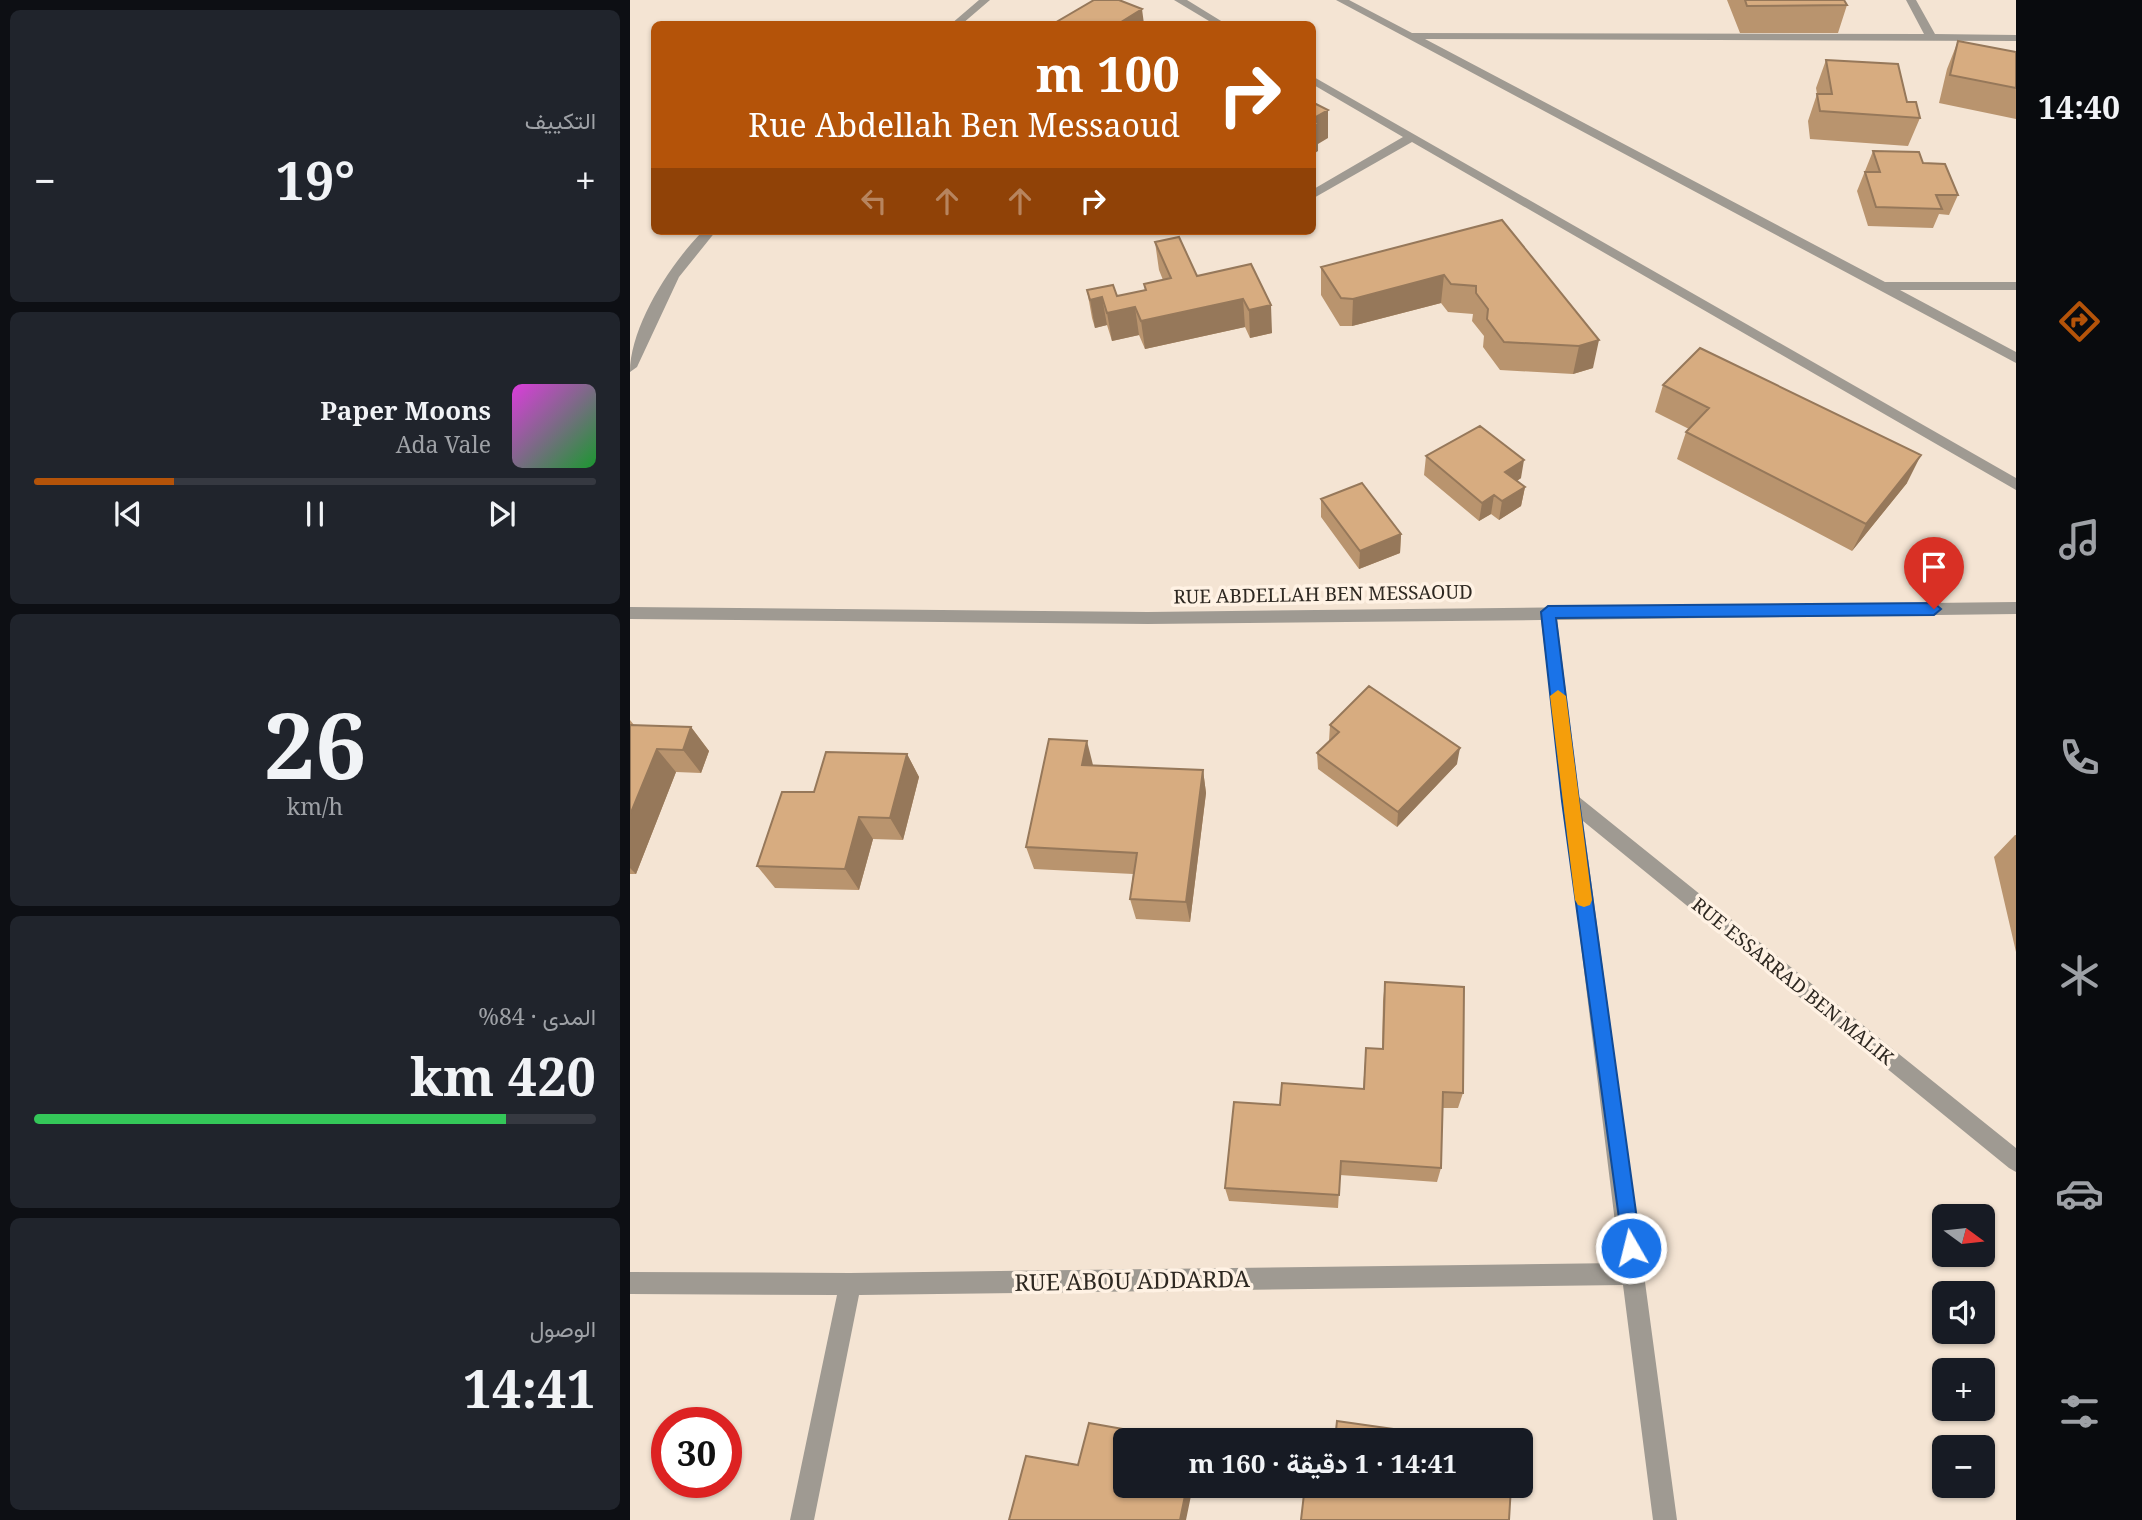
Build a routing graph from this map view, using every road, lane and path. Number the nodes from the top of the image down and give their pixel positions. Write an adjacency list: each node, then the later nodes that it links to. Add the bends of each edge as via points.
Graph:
1 (985, 0): 5 (street)
2 (1179, 0): 6 (street)
3 (1341, 0): 7 (street)
4 (1911, 0): 8 (street)
5 (960, 21)
6 (1216, 21)
7 (1407, 36): 8 (street); 15 (street)
8 (1931, 37): 9 (street)
9 (2016, 38)
10 (1316, 81): 11 (street)
11 (1411, 137): 12 (street); 18 (street)
12 (1316, 193)
13 (706, 235): 17 (street, via 671,279)
14 (2016, 285): 15 (street)
15 (1882, 286): 16 (street)
16 (2016, 358)
17 (630, 367)
18 (2016, 485)
19 (2016, 608): 20 (street, RUE ABDELLAH BEN MESSAOUD)
20 (1548, 612): 21 (street, RUE ABDELLAH BEN MESSAOUD, via 1148,618); 22 (street)
21 (630, 613)
22 (1571, 801): 23 (street, RUE ESSARRAD BEN MALIK); 24 (street)
23 (2016, 1160)
24 (1634, 1274): 26 (street, RUE ABOU ADDARDA); 28 (street)
25 (630, 1283): 26 (street, RUE ABOU ADDARDA)
26 (850, 1284): 27 (street)
27 (802, 1520)
28 (1665, 1520)

